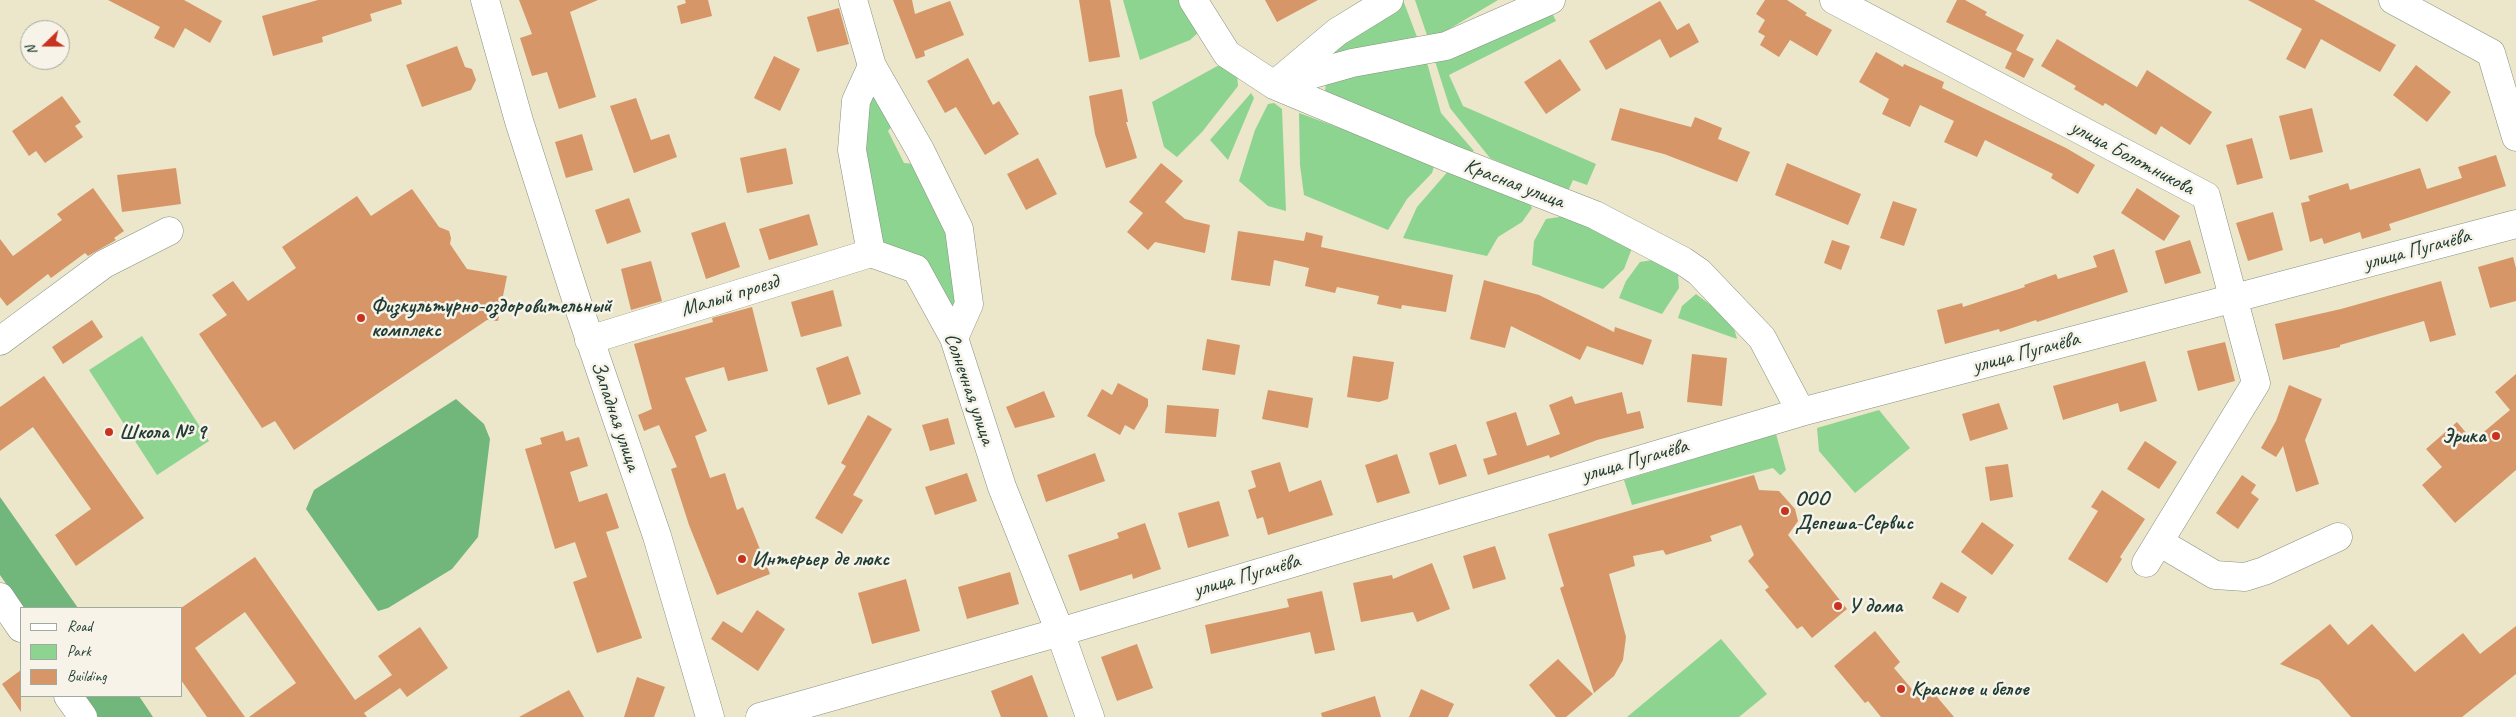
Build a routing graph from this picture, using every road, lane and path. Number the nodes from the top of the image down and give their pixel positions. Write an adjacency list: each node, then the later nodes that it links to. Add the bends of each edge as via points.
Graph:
1 (485, 0): 16 (street, Западная улица, via 519,121)
2 (853, 0): 8 (street)
3 (1193, 0): 9 (street, Красная улица, via 1227,54)
4 (1389, 0): 9 (street, via 1337,32)
5 (1551, 0): 9 (street, via 1446,46 1352,63)
6 (1834, 0): 14 (street, улица Болотникова, via 2206,196)
7 (2393, 0): 10 (street, via 2491,54)
8 (872, 66): 13 (street, via 856,101 852,150); 15 (street, via 920,150 959,229 969,304)
9 (1274, 85): 18 (street, Красная улица, via 1595,215 1683,261 1699,272 1762,338)
10 (2516, 137)
11 (2516, 224): 14 (street, улица Пугачёва)
12 (170, 231): 17 (street, via 104,264)
13 (871, 253): 15 (street, Солнечная улица, via 916,269); 16 (street, Малый проезд)
14 (2235, 298): 18 (street, улица Пугачёва); 19 (street, улица Болотникова, via 2256,383 2153,552 2215,575 2245,576 2264,571)
15 (954, 338): 22 (street, Солнечная улица, via 1002,487)
16 (589, 340): 25 (street, Западная улица, via 657,536)
17 (0, 341)
18 (1801, 412): 22 (street, улица Пугачёва)
19 (2338, 537)
20 (0, 597): 21 (street)
21 (20, 627)
22 (1060, 632): 26 (street, улица Пугачёва); 27 (street, Солнечная улица)
23 (69, 697): 24 (street)
24 (83, 717)
25 (710, 717)
26 (760, 717)
27 (1090, 717)

